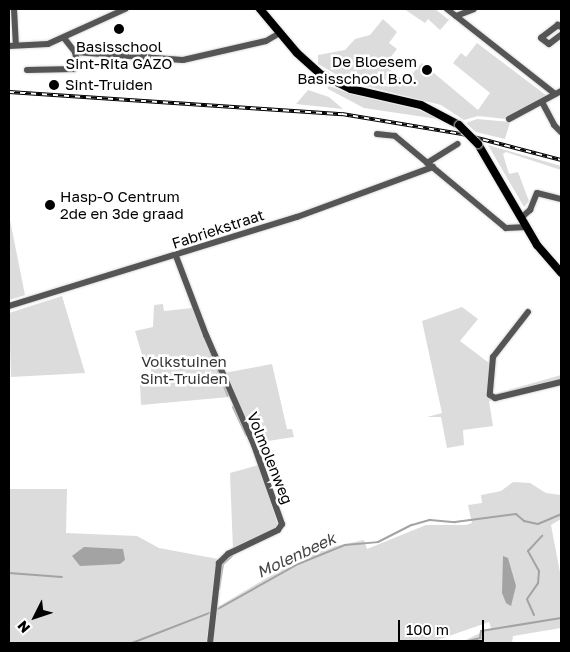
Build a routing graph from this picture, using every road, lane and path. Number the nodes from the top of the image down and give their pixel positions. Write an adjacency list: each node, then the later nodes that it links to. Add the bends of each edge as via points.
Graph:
1 (14, 9): 11 (street)
2 (125, 9): 10 (street)
3 (260, 9): 8 (main road)
4 (447, 9): 6 (street)
5 (474, 9): 6 (street)
6 (456, 16): 14 (street)
7 (561, 27): 9 (street, via 558,25 541,38 549,44)
8 (280, 33): 12 (street, via 260,43 183,60); 22 (main road, bridge, via 309,66 331,80 351,89 412,102 449,119 482,148)
9 (561, 35)
10 (64, 38): 11 (street, via 40,46); 12 (street)
11 (12, 46)
12 (75, 52): 13 (street, via 77,63 72,70)
13 (26, 70)
14 (558, 93): 15 (street)
15 (542, 102): 16 (street); 17 (street)
16 (509, 119)
17 (561, 132)
18 (376, 134): 20 (street, via 395,136)
19 (457, 144): 20 (street, Fabriekstraat)
20 (430, 165): 23 (street, via 506,228); 24 (street, Fabriekstraat)
21 (561, 199): 22 (street, via 537,192 530,210)
22 (522, 217): 23 (main road)
23 (527, 227): 25 (main road, via 537,245)
24 (176, 256): 26 (street, Fabriekstraat); 29 (street, Volmolenweg, via 254,445 282,524 278,530 222,558 212,607)
25 (561, 273)
26 (9, 306)
27 (528, 312): 28 (street, via 493,357 490,395 495,398)
28 (561, 382)
29 (210, 643)

